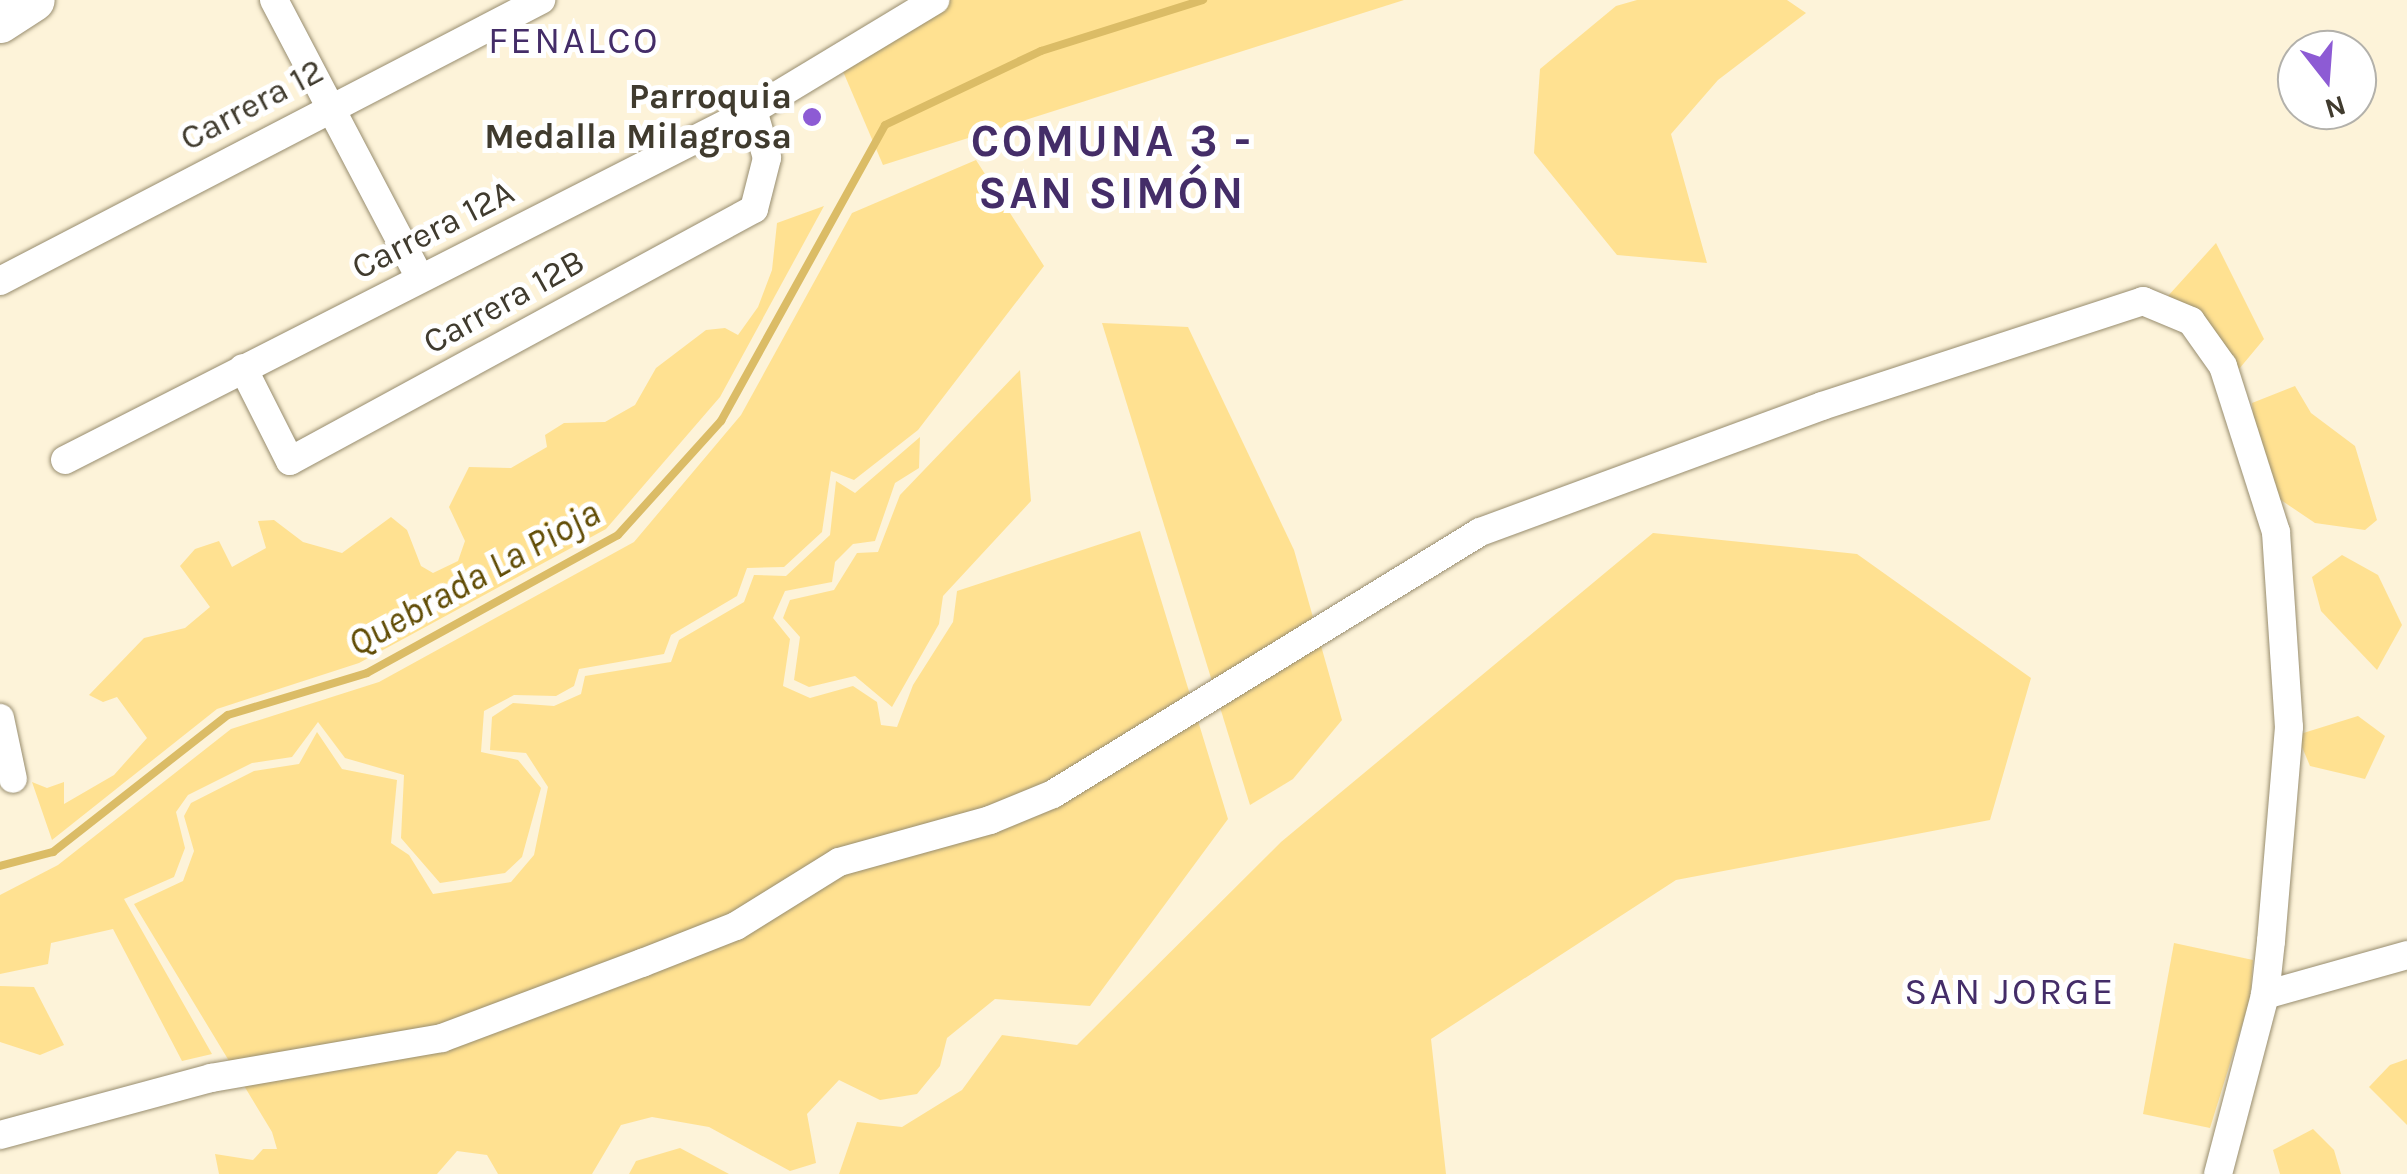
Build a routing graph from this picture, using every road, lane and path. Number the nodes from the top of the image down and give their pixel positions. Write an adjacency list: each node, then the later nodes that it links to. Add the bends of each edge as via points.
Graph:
1 (274, 0): 4 (street)
2 (541, 0): 4 (street, Carrera 12)
3 (934, 0): 5 (street, Carrera 12A)
4 (330, 106): 6 (street); 7 (street, Carrera 12)
5 (754, 110): 6 (street, Carrera 12A); 8 (street, Carrera 12B, via 767,158 754,209 290,461)
6 (420, 278): 8 (street, Carrera 12A)
7 (0, 281)
8 (243, 368): 9 (street, Carrera 12A)
9 (66, 460)
10 (0, 718): 11 (street)
11 (13, 779)
12 (2407, 955): 13 (street)
13 (2265, 995): 14 (street, via 2289,727 2276,532 2223,366 2191,320 2143,301 1822,406 1480,532 1052,794 990,820 839,862 736,926 642,963 442,1038 211,1078); 15 (street)
14 (0, 1135)
15 (2218, 1174)

